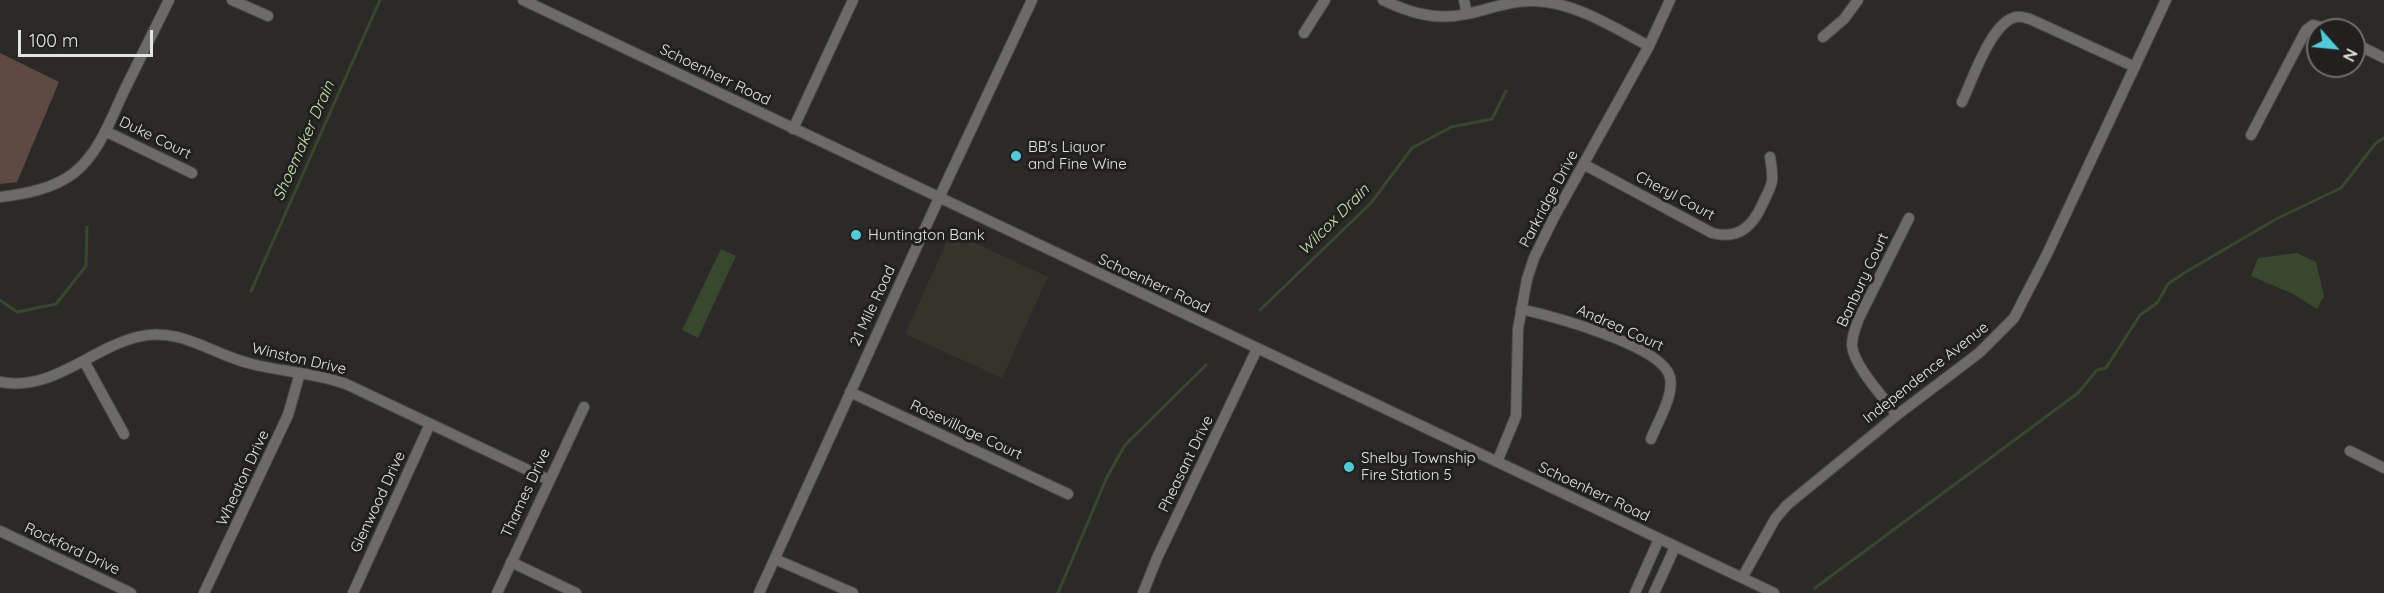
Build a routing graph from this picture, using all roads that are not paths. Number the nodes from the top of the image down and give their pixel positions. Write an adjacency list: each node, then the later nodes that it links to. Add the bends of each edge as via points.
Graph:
1 (169, 0): 24 (street)
2 (232, 0): 14 (street)
3 (523, 0): 12 (street, Schoenherr Road)
4 (853, 0): 23 (street)
5 (1032, 0): 30 (street, 21 Mile Road)
6 (1325, 0): 16 (street)
7 (1383, 0): 13 (street, via 1426,16)
8 (1464, 0): 13 (street)
9 (1670, 0): 18 (street, Parkridge Drive)
10 (1858, 0): 17 (street)
11 (2166, 0): 21 (street, Independence Avenue)
12 (538, 3): 23 (street, Schoenherr Road)
13 (1467, 14): 18 (street, via 1508,3 1548,2 1589,15)
14 (268, 16)
15 (2306, 30): 25 (street)
16 (1304, 33)
17 (1823, 37)
18 (1649, 46): 27 (street, Parkridge Drive)
19 (2366, 49): 20 (street)
20 (2384, 58)
21 (2134, 67): 22 (street, via 2018,16 2005,23 1991,40); 39 (street, Independence Avenue, via 2014,318 1979,353)
22 (1962, 102)
23 (793, 129): 30 (street, Schoenherr Road)
24 (105, 131): 28 (street, Duke Court); 29 (street, via 72,175 32,192)
25 (2251, 135)
26 (1770, 157): 27 (street, Cheryl Court, via 1773,179 1754,220 1743,232 1726,236)
27 (1585, 165): 32 (street, Parkridge Drive, via 1538,250)
28 (192, 173)
29 (0, 197)
30 (939, 198): 33 (street, Schoenherr Road); 37 (street, 21 Mile Road)
31 (1909, 218): 39 (street, Banbury Court, via 1859,318 1852,345 1860,364)
32 (1521, 309): 42 (street, Andrea Court, via 1581,324 1662,364 1669,374 1670,390); 44 (street, Parkridge Drive, via 1517,409)
33 (1257, 349): 44 (street, Schoenherr Road); 61 (street, Pheasant Drive)
34 (84, 361): 35 (street, Winston Drive, via 131,339 165,335 196,341 248,363); 36 (street, Winston Drive, via 39,381); 41 (street)
35 (300, 373): 40 (street, Winston Drive, via 346,384); 55 (street, Wheaton Drive, via 288,415)
36 (0, 382)
37 (850, 392): 47 (street, Rosevillage Court); 51 (street, 21 Mile Road)
38 (584, 407): 46 (street, Thames Drive)
39 (1897, 416): 53 (street, Independence Avenue, via 1787,504)
40 (430, 424): 46 (street, Winston Drive); 56 (street, Glenwood Drive)
41 (124, 435)
42 (1651, 439)
43 (2350, 451): 45 (street)
44 (1497, 462): 49 (street, Schoenherr Road)
45 (2384, 468)
46 (549, 480): 52 (street, Thames Drive)
47 (1068, 494)
48 (0, 531): 54 (street, Rockford Drive)
49 (1659, 539): 50 (street, Schoenherr Road); 62 (street)
50 (1675, 547): 53 (street, Schoenherr Road); 63 (street)
51 (775, 559): 59 (street, 21 Mile Road); 60 (street)
52 (511, 562): 57 (street, Thames Drive); 58 (street)
53 (1742, 578): 64 (street, Schoenherr Road)
54 (131, 593)
55 (204, 593)
56 (353, 593)
57 (497, 593)
58 (576, 593)
59 (759, 593)
60 (853, 593)
61 (1143, 593)
62 (1635, 593)
63 (1654, 593)
64 (1774, 593)

